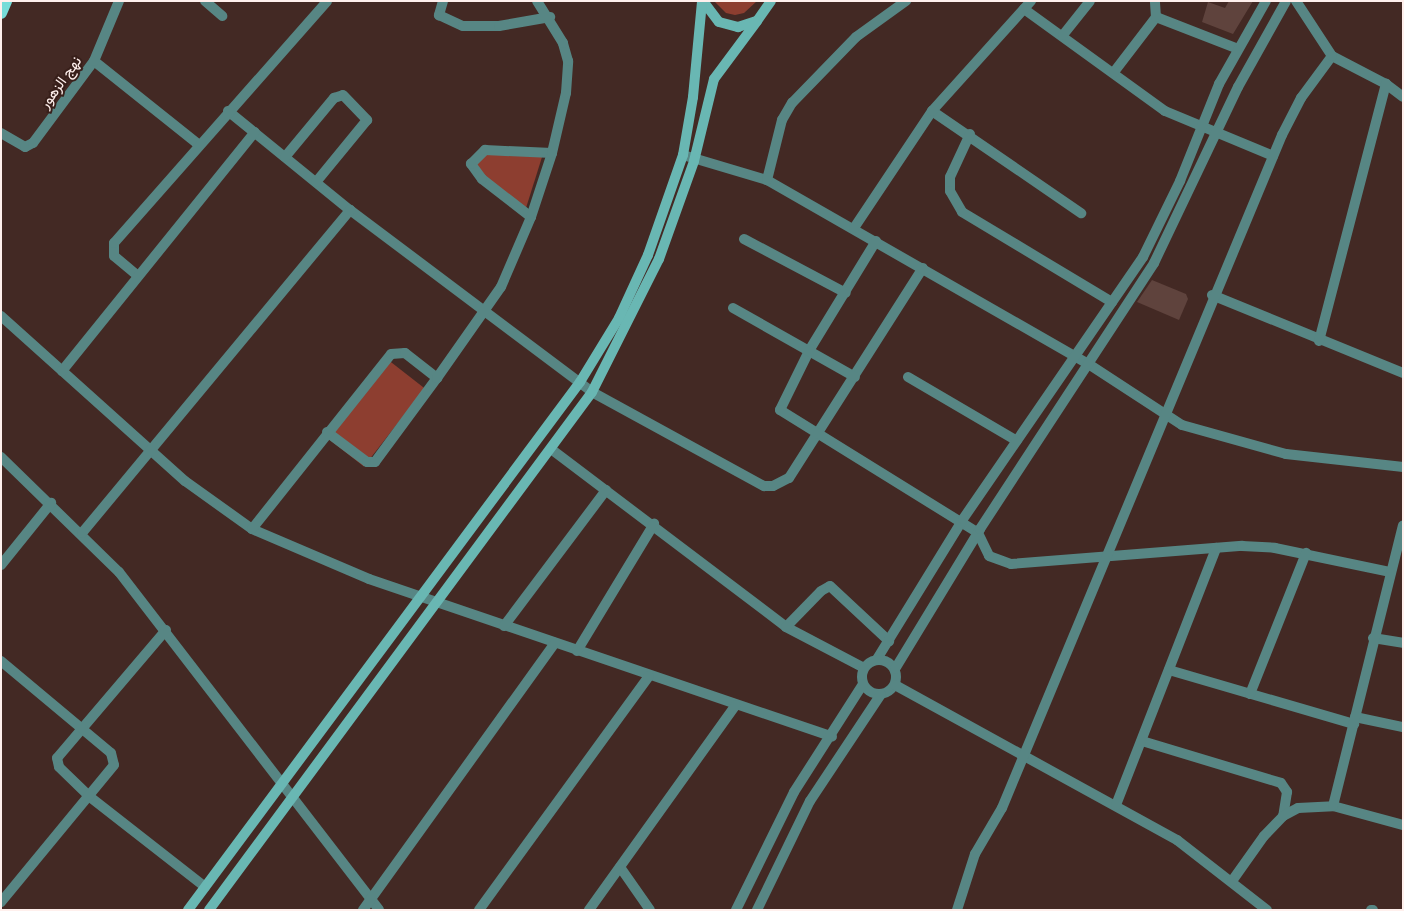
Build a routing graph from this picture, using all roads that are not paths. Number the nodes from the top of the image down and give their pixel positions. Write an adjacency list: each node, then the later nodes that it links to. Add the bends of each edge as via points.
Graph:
1 (6, 1): 16 (main road)
2 (119, 1): 24 (street, نهج الزهور)
3 (205, 1): 17 (street)
4 (327, 1): 28 (street)
5 (443, 1): 18 (street, via 439,15 463,26 499,26)
6 (537, 1): 18 (street)
7 (703, 1): 20 (street, via 712,16 728,26); 37 (street, via 693,97)
8 (906, 1): 41 (street, via 856,37 792,103 782,120)
9 (1090, 1): 21 (street)
10 (1155, 1): 19 (street)
11 (1266, 1): 22 (street)
12 (1286, 1): 33 (street)
13 (1296, 1): 23 (street)
14 (773, 3): 20 (street)
15 (1028, 5): 21 (street); 29 (street)
16 (1, 13)
17 (222, 16)
18 (550, 17): 36 (street, via 568,61 566,93)
19 (1156, 18): 22 (street); 25 (street)
20 (757, 21): 40 (street, via 714,79)
21 (1063, 35): 25 (street)
22 (1238, 49): 30 (street)
23 (1332, 56): 26 (street); 38 (street, via 1301,98)
24 (94, 61): 32 (street, نهج الزهور, via 30,146); 35 (street)
25 (1114, 72): 30 (street, via 1166,111)
26 (1386, 84): 27 (street); 57 (street)
27 (1403, 97)
28 (228, 111): 31 (street); 35 (street)
29 (932, 111): 34 (street); 46 (street)
30 (1199, 128): 33 (street); 53 (street, via 1180,181 1143,257)
31 (255, 132): 39 (street); 50 (street)
32 (1, 133)
33 (1216, 133): 38 (street); 60 (street, via 1154,263)
34 (970, 134): 44 (street); 53 (street, via 950,177 950,191 962,212)
35 (198, 144): 50 (street, via 114,243 114,256)
36 (552, 153): 45 (street); 45 (street, via 485,150 471,164 482,179)
37 (682, 155): 40 (street); 66 (street, via 648,255 619,318)
38 (1273, 156): 52 (street)
39 (285, 157): 42 (street); 42 (street, via 334,98 343,95 367,120)
40 (694, 160): 41 (street); 67 (street, via 659,259)
41 (766, 180): 46 (street)
42 (316, 182): 43 (street)
43 (350, 210): 55 (street); 73 (street)
44 (1081, 213)
45 (531, 217): 55 (street)
46 (854, 228): 48 (street)
47 (744, 239): 51 (street)
48 (876, 241): 49 (street); 51 (street)
49 (924, 268): 59 (street); 63 (street)
50 (138, 276): 61 (street)
51 (846, 293): 58 (street)
52 (1212, 295): 57 (street); 68 (street)
53 (1112, 302): 59 (street)
54 (733, 308): 58 (street)
55 (487, 312): 65 (street); 66 (street)
56 (1, 316): 61 (street)
57 (1319, 341): 62 (street)
58 (810, 349): 63 (street); 70 (street, via 779,407)
59 (1074, 358): 60 (street); 71 (street)
60 (1090, 365): 68 (street); 83 (street)
61 (62, 371): 73 (street)
62 (1403, 373)
63 (855, 377): 70 (street)
64 (908, 377): 71 (street)
65 (437, 378): 69 (street, via 405,353 391,354); 69 (street, via 375,462 368,462)
66 (580, 382): 67 (street); 90 (street)
67 (592, 392): 70 (street, via 764,486 773,486 789,478); 72 (street)
68 (1163, 415): 75 (street, via 1200,431 1286,454); 87 (street)
69 (326, 432): 81 (street)
70 (818, 433): 78 (street)
71 (1017, 441): 78 (street)
72 (551, 449): 76 (street); 91 (street)
73 (152, 452): 81 (street, via 219,508); 82 (street)
74 (1, 456): 77 (street)
75 (1403, 467)
76 (606, 490): 79 (street); 92 (street)
77 (51, 503): 82 (street); 88 (street)
78 (961, 522): 83 (street); 96 (street)
79 (654, 524): 93 (street); 99 (street)
80 (1403, 526): 84 (street)
81 (252, 529): 90 (street, via 295,551)
82 (82, 533): 94 (street)
83 (978, 533): 87 (street, via 989,556 1011,564); 103 (street)
84 (1401, 538): 89 (street)
85 (1216, 548): 86 (street, via 1275,548); 87 (street); 104 (street)
86 (1306, 554): 89 (street); 109 (street)
87 (1108, 556): 116 (street)
88 (1, 565)
89 (1390, 572): 95 (street)
90 (420, 597): 91 (street); 117 (street)
91 (434, 602): 92 (street); 118 (street)
92 (504, 626): 98 (street)
93 (786, 626): 96 (street, via 820,591 830,586); 102 (street)
94 (166, 630): 113 (street); 117 (street)
95 (1373, 638): 97 (street); 111 (street)
96 (889, 640): 100 (street)
97 (1403, 642)
98 (555, 643): 99 (street); 127 (street)
99 (577, 651): 105 (street)
100 (877, 659): 102 (street); 103 (street, via 888,661)
101 (1, 661): 113 (street)
102 (864, 668): 106 (street)
103 (895, 669): 107 (street)
104 (1169, 670): 109 (street); 115 (street)
105 (649, 676): 110 (street); 134 (street)
106 (864, 684): 108 (street, via 871,692); 114 (street)
107 (894, 685): 108 (street); 116 (street)
108 (881, 694): 138 (street, via 810,801)
109 (1250, 694): 111 (street)
110 (736, 705): 114 (street); 124 (street)
111 (1354, 720): 112 (street); 121 (street)
112 (1403, 727)
113 (81, 731): 119 (street, via 57,758 59,767); 119 (street, via 111,753 114,766)
114 (832, 737): 137 (street, via 794,792)
115 (1142, 741): 120 (street); 122 (street, via 1281,783 1287,792)
116 (1024, 755): 120 (street); 139 (street, via 1002,808 975,854)
117 (284, 782): 118 (street); 126 (street)
118 (295, 796): 127 (street); 131 (street)
119 (90, 798): 126 (street); 128 (street)
120 (1116, 805): 125 (street, via 1177,840)
121 (1334, 806): 122 (street, via 1298,808); 123 (street)
122 (1283, 816): 125 (street, via 1264,836)
123 (1403, 825)
124 (620, 867): 135 (street); 136 (street)
125 (1232, 882): 129 (street)
126 (205, 887): 130 (street)
127 (371, 897): 132 (street); 133 (street)
128 (1, 902)
129 (1255, 905): 140 (street)
130 (188, 910)
131 (209, 910)
132 (363, 910)
133 (379, 910)
134 (479, 910)
135 (589, 910)
136 (650, 910)
137 (736, 910)
138 (757, 910)
139 (957, 910)
140 (1266, 910)

